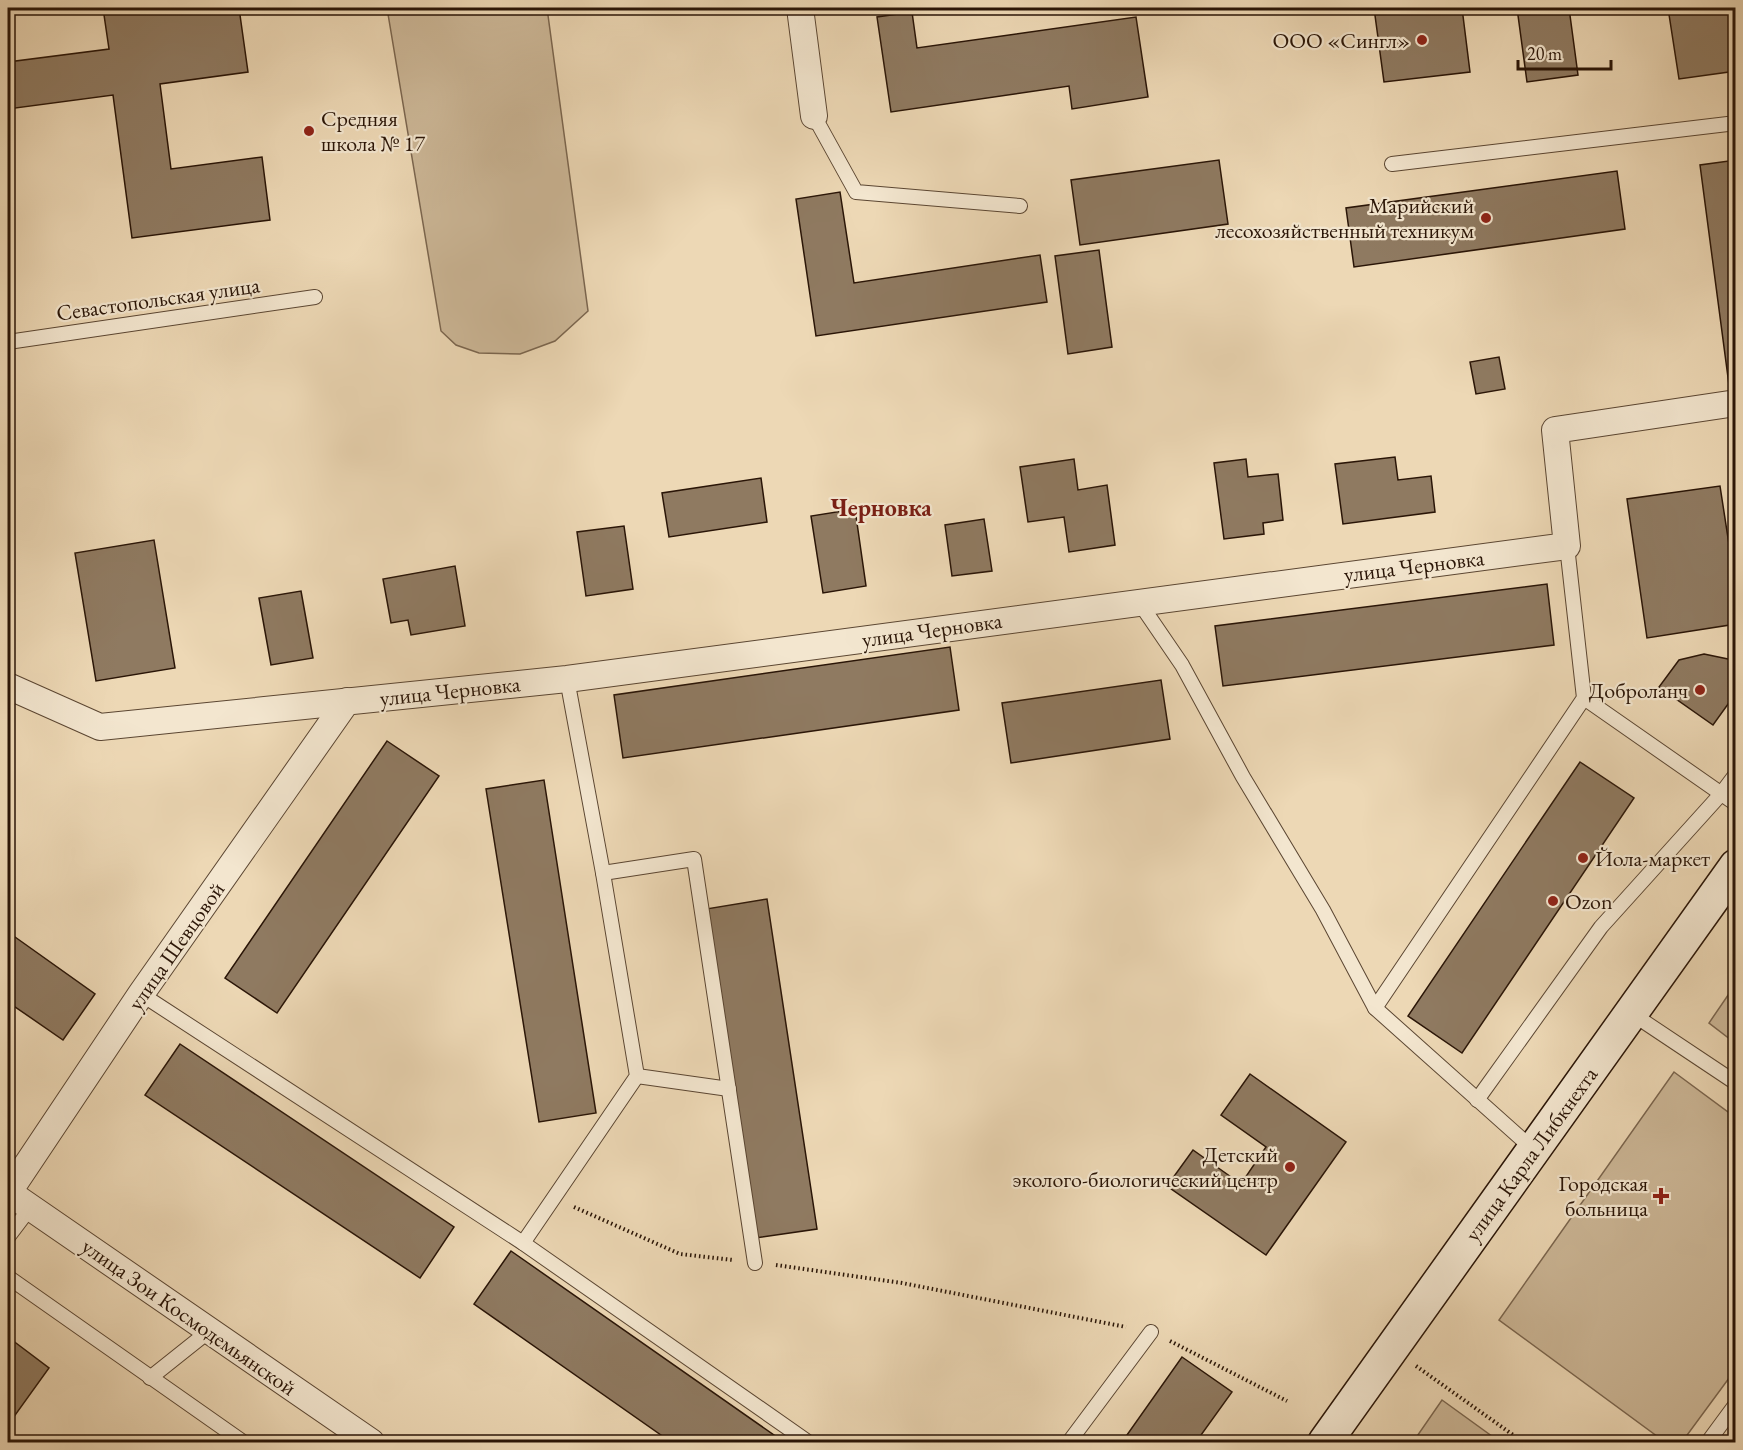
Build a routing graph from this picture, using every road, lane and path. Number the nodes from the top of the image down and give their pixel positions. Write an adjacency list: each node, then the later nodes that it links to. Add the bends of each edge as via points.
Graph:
1 (800, 8): 2 (street)
2 (814, 116): 5 (lane, via 856,192)
3 (1736, 123): 4 (lane)
4 (1392, 164)
5 (1020, 206)
6 (315, 297): 7 (lane, Севастопольская улица)
7 (8, 342)
8 (1736, 404): 9 (street, via 1555,430)
9 (1567, 546): 10 (street, улица Черновка); 13 (lane)
10 (1138, 602): 11 (street, улица Черновка); 21 (lane, via 1182,665)
11 (567, 679): 14 (street, улица Черновка); 19 (lane)
12 (8, 686): 14 (street, улица Черновка, via 100,727)
13 (1584, 698): 16 (lane); 21 (lane)
14 (347, 701): 20 (street, улица Шевцовой)
15 (1736, 774): 16 (lane)
16 (1721, 794): 17 (lane); 26 (lane, via 1601,927)
17 (1736, 804)
18 (1736, 866): 22 (main road, улица Карла Либкнехта)
19 (603, 873): 23 (lane); 25 (lane, via 694,859)
20 (141, 994): 28 (street, улица Шевцовой); 32 (lane)
21 (1375, 1008): 26 (lane)
22 (1631, 1013): 24 (lane); 27 (main road, улица Карла Либкнехта)
23 (637, 1076): 25 (lane); 29 (lane)
24 (1736, 1083)
25 (729, 1089): 33 (lane)
26 (1477, 1100): 27 (lane)
27 (1534, 1150): 37 (main road, улица Карла Либкнехта)
28 (8, 1193): 30 (street, улица Зои Космодемьянской)
29 (554, 1198): 32 (lane); 33 (path, via 680,1254)
30 (30, 1208): 31 (lane); 35 (street, улица Зои Космодемьянской)
31 (8, 1238)
32 (523, 1243): 43 (lane)
33 (755, 1263): 36 (path, via 902,1283)
34 (8, 1277): 38 (lane)
35 (209, 1331): 38 (lane); 42 (street, улица Зои Космодемьянской)
36 (1151, 1332): 39 (path); 44 (lane)
37 (1391, 1348): 45 (main road, улица Карла Либкнехта); 46 (path)
38 (150, 1378): 41 (lane)
39 (1287, 1401)
40 (1736, 1404): 47 (lane)
41 (243, 1443)
42 (371, 1443)
43 (808, 1443)
44 (1069, 1443)
45 (1325, 1443)
46 (1523, 1443)
47 (1708, 1443)

